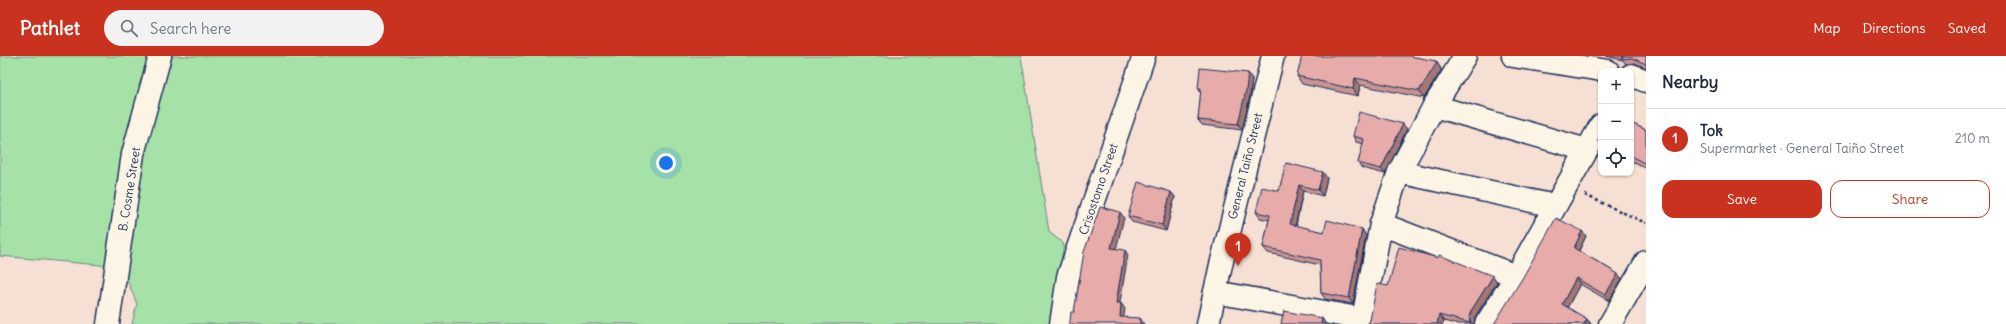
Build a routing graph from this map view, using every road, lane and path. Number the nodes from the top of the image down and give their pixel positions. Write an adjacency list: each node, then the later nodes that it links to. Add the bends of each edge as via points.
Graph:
1 (160, 56): 21 (street, B. Cosme Street, via 133,154)
2 (1144, 56): 22 (street, Crisostomo Street, via 1068,277)
3 (1273, 56): 19 (street, General Taiño Street)
4 (1465, 56): 9 (street)
5 (1513, 56): 6 (street)
6 (1598, 69)
7 (1634, 76): 8 (street)
8 (1646, 81)
9 (1434, 106): 11 (street); 12 (street)
10 (1598, 130): 11 (street)
11 (1587, 150): 13 (street)
12 (1399, 172): 14 (street); 15 (street)
13 (1567, 187): 14 (street); 16 (path)
14 (1555, 206): 18 (street)
15 (1381, 224): 18 (street); 20 (street)
16 (1646, 224)
17 (1646, 262): 25 (street)
18 (1516, 276): 24 (street)
19 (1215, 292): 20 (street); 23 (street, General Taiño Street)
20 (1362, 321)
21 (108, 324)
22 (1061, 324)
23 (1208, 324)
24 (1486, 324)
25 (1610, 324)

